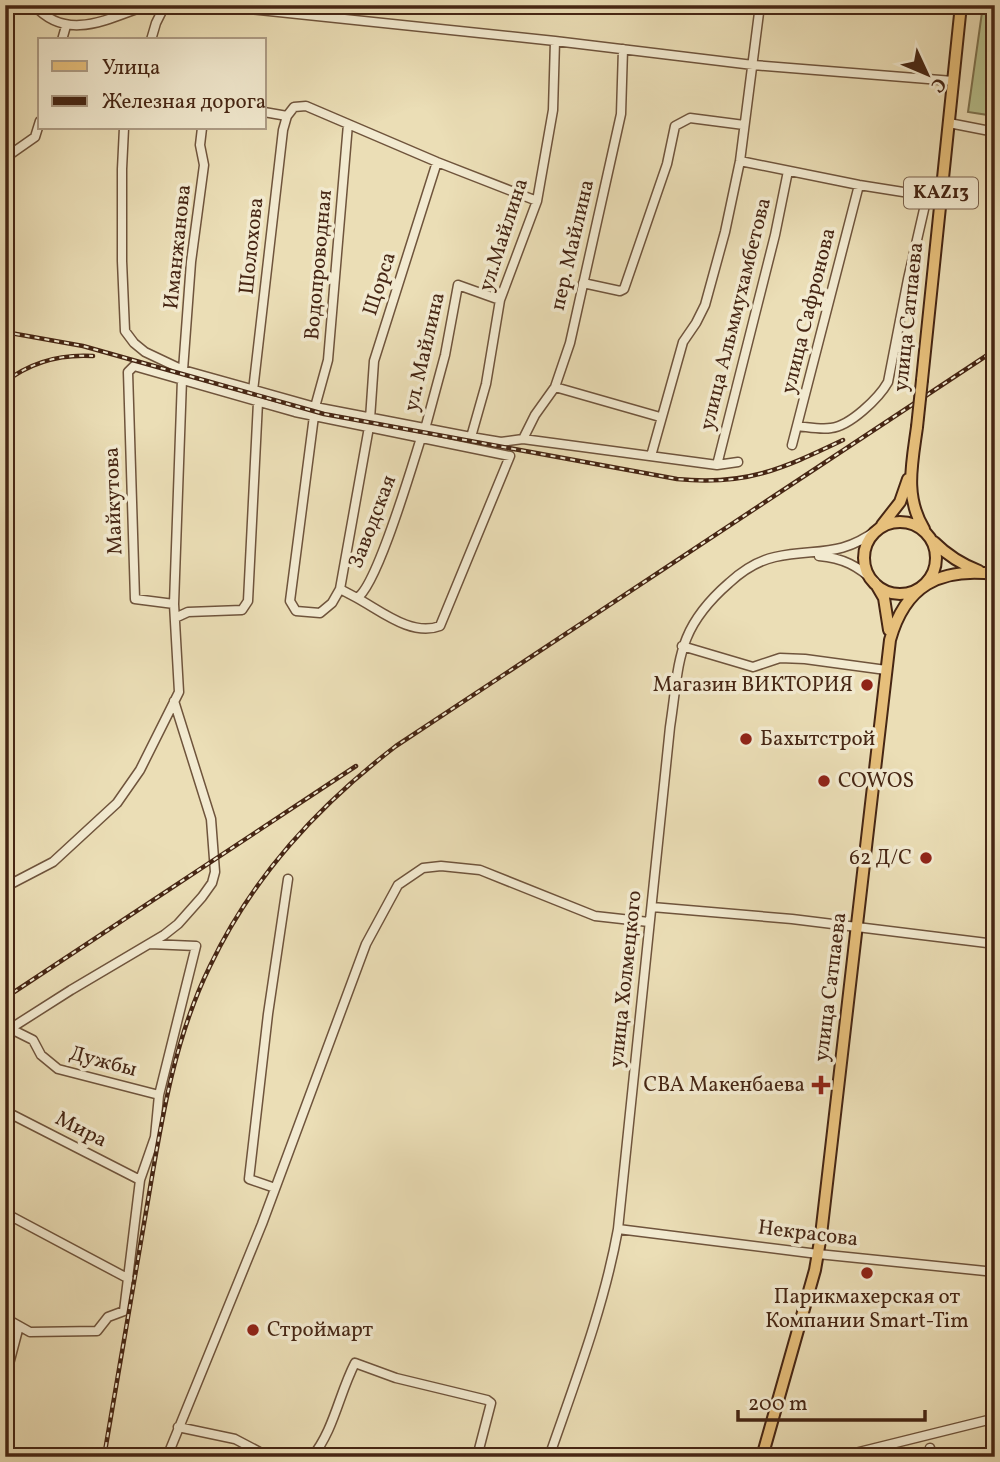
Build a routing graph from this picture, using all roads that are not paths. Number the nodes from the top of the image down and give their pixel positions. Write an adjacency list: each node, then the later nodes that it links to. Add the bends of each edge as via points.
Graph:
1 (34, 5): 7 (street, via 41,14)
2 (148, 5): 7 (street, via 80,26)
3 (166, 5): 9 (street)
4 (211, 5): 10 (street)
5 (760, 5): 12 (street)
6 (961, 5): 13 (main road, улица Сатпаева / KAZ13)
7 (65, 26): 8 (street)
8 (62, 38)
9 (152, 38)
10 (555, 41): 11 (street); 28 (street, ул.Майлина, via 553,110)
11 (623, 49): 12 (street); 29 (street, пер. Майлина, via 621,114)
12 (753, 65): 13 (street); 18 (street)
13 (953, 81): 16 (main road, улица Сатпаева / KAZ13)
14 (266, 112): 15 (street)
15 (287, 116): 17 (street, Шолохова, via 294,107 306,106); 33 (street, Шолохова)
16 (949, 123): 22 (street); 48 (main road, улица Сатпаева / KAZ13, bridge)
17 (348, 124): 25 (street); 37 (street, Водопроводная, via 328,360)
18 (744, 125): 24 (street); 29 (street, via 690,118 675,126 667,164 624,289)
19 (38, 127): 23 (street, via 35,137)
20 (124, 130): 31 (street, via 125,331 145,352)
21 (202, 130): 31 (street, Иманжанова, via 204,165)
22 (995, 132)
23 (5, 158)
24 (740, 160): 26 (street); 38 (street, via 705,305 682,342)
25 (438, 162): 28 (street); 39 (street, Щорса, via 374,361)
26 (788, 171): 27 (street); 47 (street, улица Альммухамбетова)
27 (859, 185): 40 (street, улица Сафронова); 40 (street, via 922,195 926,205 893,364 883,392 846,422 833,428)
28 (537, 201): 30 (street, ул.Майлина)
29 (583, 282): 32 (street, пер. Майлина)
30 (500, 300): 41 (street, ул. Майлина, via 458,285); 42 (street, ул.Майлина, via 486,384)
31 (182, 375): 33 (street); 34 (street); 57 (street, Иманжанова); 57 (street, Майкутова, via 134,366 128,372 135,599)
32 (555, 387): 38 (street); 43 (street, пер. Майлина)
33 (253, 391): 35 (street)
34 (258, 402): 36 (street); 58 (street, via 248,601 242,610 188,612)
35 (297, 402): 36 (street); 37 (street)
36 (295, 412): 37 (street)
37 (314, 412): 39 (street); 55 (street, Водопроводная, via 290,601 296,611 320,613)
38 (660, 417): 45 (street)
39 (370, 423): 41 (street); 55 (street, Щорса)
40 (797, 426): 44 (street, улица Сафронова)
41 (423, 433): 42 (street); 56 (street, Заводская, via 395,519 366,588); 56 (street, via 510,456 440,626 430,630 410,627)
42 (471, 437): 43 (street, via 502,442)
43 (523, 439): 45 (street)
44 (792, 445)
45 (651, 456): 47 (street)
46 (738, 462): 47 (street)
47 (717, 465)
48 (912, 466): 49 (main road, KAZ13, via 901,502); 50 (main road, KAZ13, via 911,502)
49 (877, 530): 50 (main road, KAZ13, via 894,522 909,523); 51 (street, via 849,547); 53 (main road, KAZ13, via 865,555)
50 (930, 537): 52 (main road, KAZ13, via 961,564); 54 (main road, KAZ13, via 936,559 932,575)
51 (792, 555): 53 (street, via 837,557); 60 (street, улица Холмецкого, via 757,563 738,575 702,610)
52 (990, 573): 54 (main road, KAZ13, via 951,574)
53 (874, 582): 54 (main road, KAZ13, via 900,593); 59 (main road, via 884,598)
54 (921, 587): 59 (main road, via 901,610)
55 (340, 589): 56 (street, Заводская)
56 (357, 598)
57 (174, 604): 58 (street, Иманжанова)
58 (175, 618): 62 (street, Иманжанова, via 179,692)
59 (890, 640): 61 (main road, улица Сатпаева)
60 (682, 646): 61 (street, via 753,667 780,658); 65 (street, улица Холмецкого)
61 (886, 670): 67 (main road, улица Сатпаева)
62 (174, 701): 64 (street, via 141,770 117,803 53,862); 68 (street, via 211,819 215,872 212,883 178,924)
63 (288, 879): 74 (street, via 249,1179)
64 (5, 887)
65 (652, 906): 66 (street, улица Холмецкого); 67 (street)
66 (649, 922): 74 (street, via 595,916 480,870 423,868 398,885 366,944); 76 (street, улица Холмецкого)
67 (857, 927): 69 (street); 77 (main road, улица Сатпаева)
68 (150, 944): 70 (street); 71 (street, via 196,946)
69 (995, 944)
70 (8, 1031): 71 (street, Дужбы, via 33,1040 41,1055 58,1069)
71 (159, 1095): 73 (street, via 155,1137)
72 (5, 1111): 73 (street, Мира)
73 (141, 1180): 79 (street)
74 (275, 1188): 84 (street)
75 (5, 1213): 79 (street)
76 (618, 1229): 77 (street, Некрасова); 90 (street, улица Холмецкого, via 592,1332)
77 (818, 1254): 78 (street, Некрасова); 91 (main road, улица Сатпаева)
78 (995, 1272)
79 (129, 1279): 81 (street, via 124,1311 108,1317 97,1331 30,1332)
80 (5, 1318): 81 (street)
81 (19, 1326): 82 (street)
82 (5, 1380)
83 (994, 1419): 85 (street)
84 (178, 1427): 86 (street); 87 (street, via 235,1439)
85 (843, 1456)
86 (167, 1457)
87 (269, 1457)
88 (312, 1457): 89 (street, via 321,1446 355,1363 488,1400 491,1404)
89 (477, 1457)
90 (549, 1457)
91 (762, 1457)

